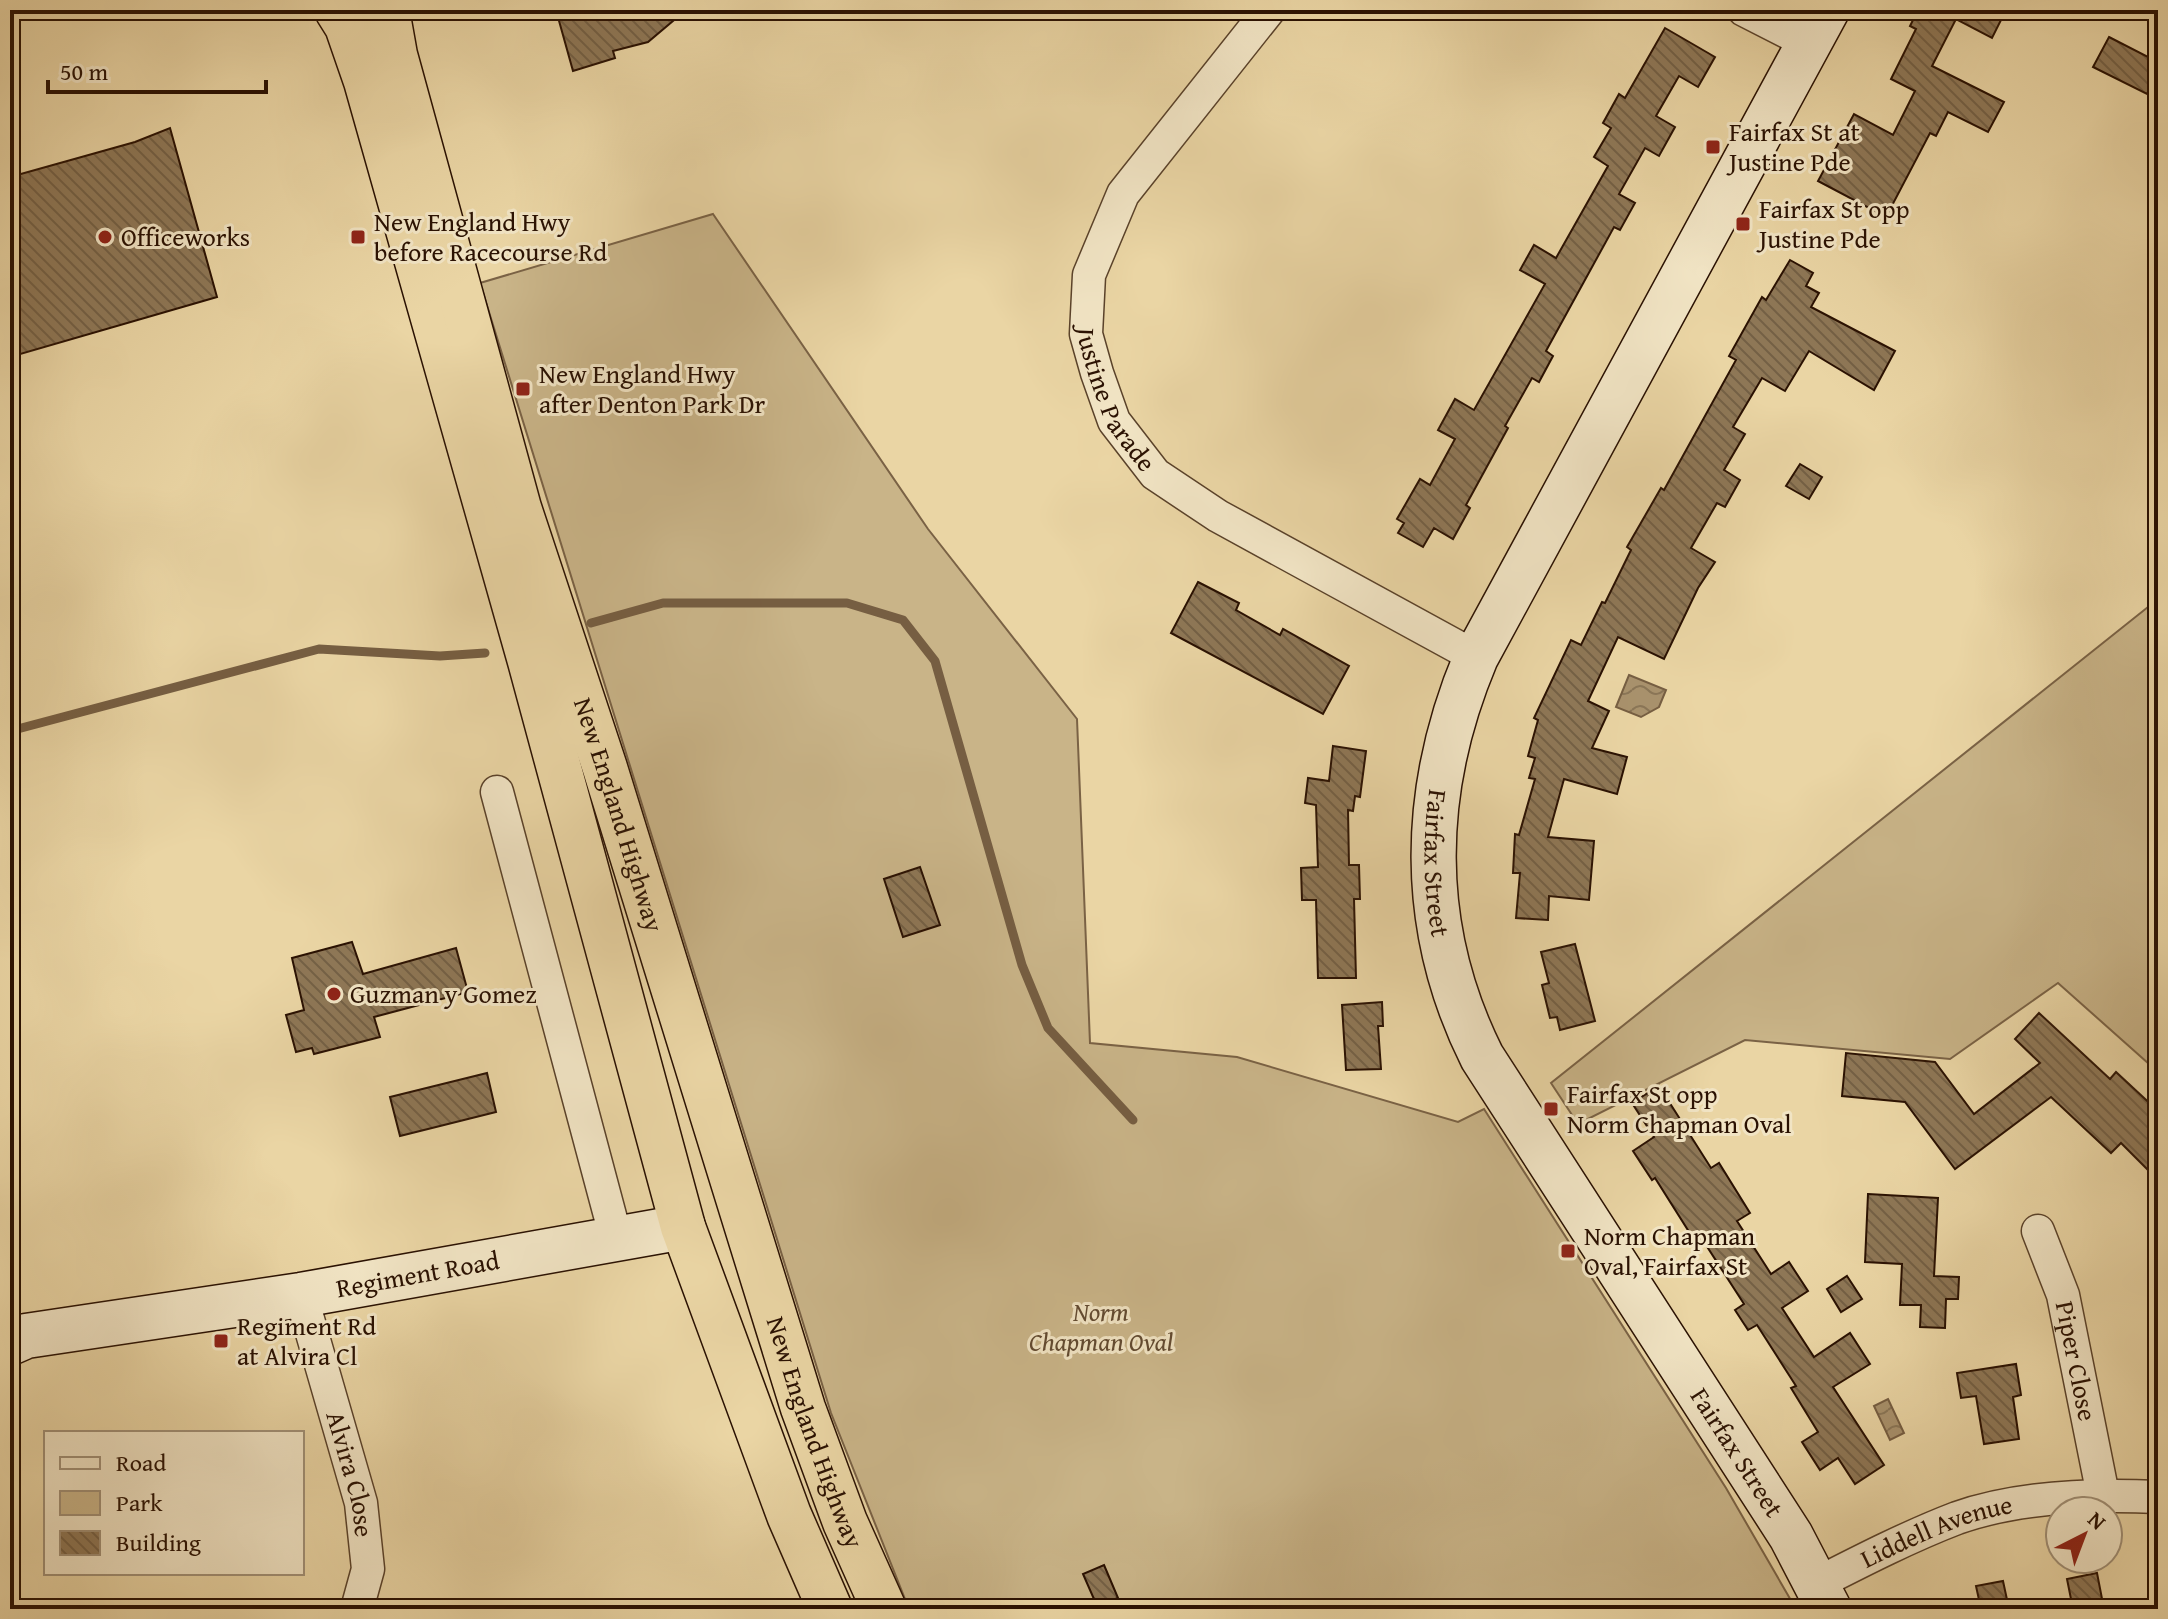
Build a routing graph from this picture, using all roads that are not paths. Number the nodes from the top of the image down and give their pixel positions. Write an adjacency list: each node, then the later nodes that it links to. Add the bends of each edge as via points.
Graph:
1 (337, 10): 9 (highway, New England Highway, via 366,81)
2 (387, 10): 8 (highway, New England Highway, via 402,83 519,508)
3 (1269, 10): 6 (street, Justine Parade, via 1123,194 1089,275 1086,334 1097,373 1114,421 1155,474 1218,516)
4 (1744, 10): 5 (street)
5 (1818, 27): 6 (street, Fairfax Street)
6 (1476, 657): 18 (street, Fairfax Street, via 1448,727 1434,807 1441,945 1465,1023 1784,1524)
7 (497, 792): 11 (street)
8 (678, 1002): 9 (highway, via 676,1068 709,1186 699,1221); 21 (highway, New England Highway, via 803,1408)
9 (683, 1227): 11 (street, Regiment Road); 20 (highway, New England Highway, via 789,1515)
10 (2038, 1231): 14 (street, Piper Close, via 2063,1295)
11 (616, 1238): 12 (street, Regiment Road)
12 (301, 1295): 13 (street, Regiment Road, via 26,1336); 19 (street, Alvira Close, via 361,1503 368,1569)
13 (10, 1343)
14 (2103, 1495)
15 (2124, 1496): 16 (street, Liddell Avenue)
16 (2158, 1497)
17 (2044, 1501): 18 (street, Liddell Avenue, via 1959,1518)
18 (1823, 1596)
19 (357, 1609)
20 (830, 1609)
21 (884, 1609)

